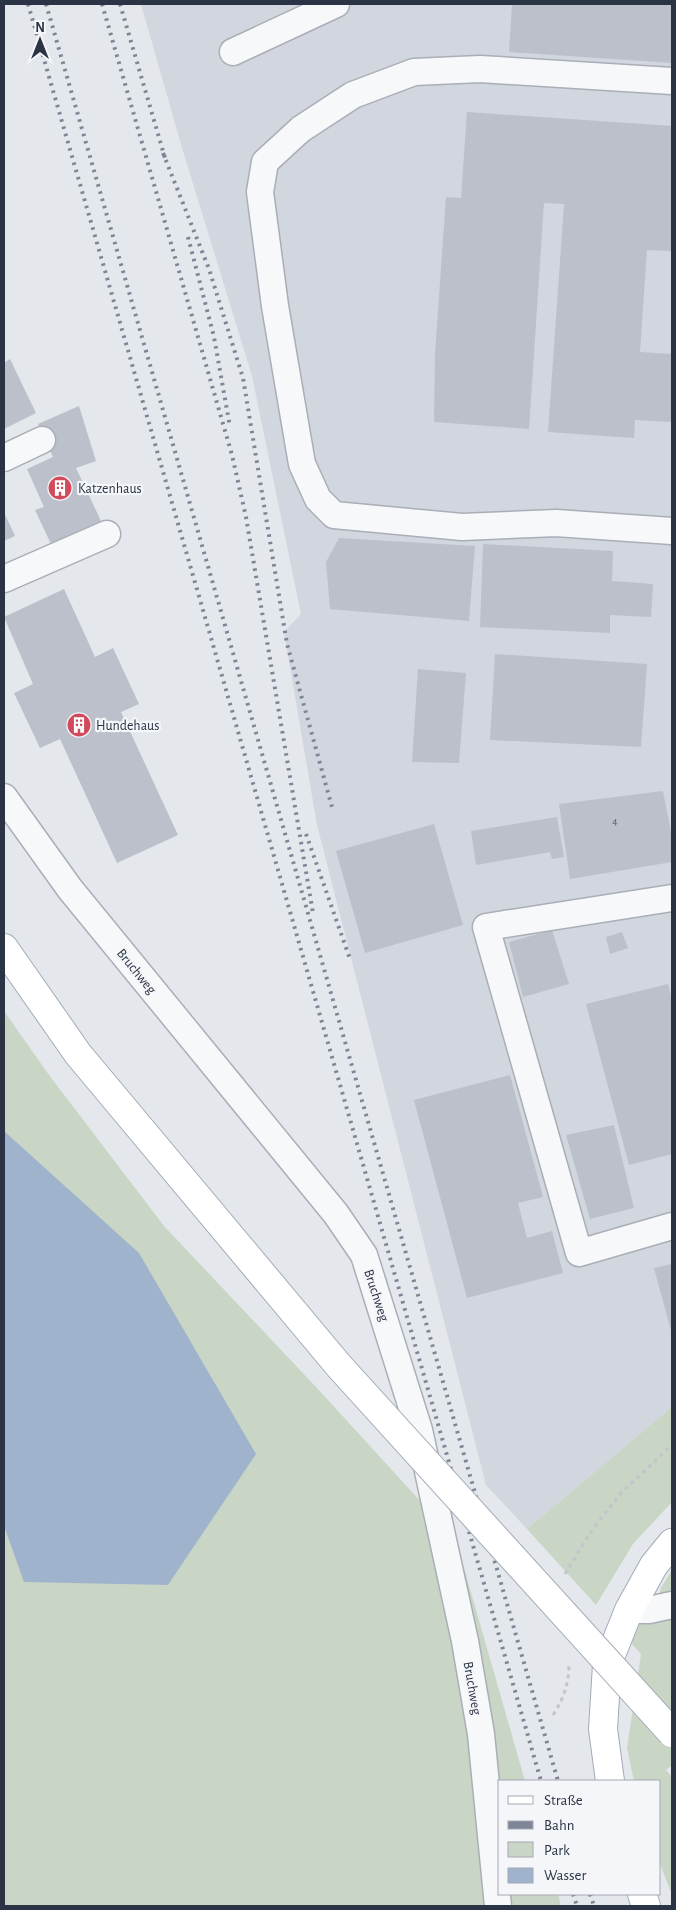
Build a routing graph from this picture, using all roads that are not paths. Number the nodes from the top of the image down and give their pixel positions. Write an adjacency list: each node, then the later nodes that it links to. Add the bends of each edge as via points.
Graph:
1 (336, 4): 2 (street)
2 (233, 52)
3 (672, 81): 6 (street, via 480,69 414,72 352,95 301,129 266,162 260,192 275,306 302,464 318,499 334,515 462,527 556,523)
4 (42, 440): 5 (street)
5 (4, 458)
6 (672, 531)
7 (107, 534): 8 (street)
8 (4, 578)
9 (4, 797): 18 (street, Bruchweg, via 70,889 336,1214 364,1255 419,1430 465,1641 481,1734)
10 (672, 898): 12 (street, via 486,927 578,1253)
11 (4, 948): 16 (main road, bridge, via 78,1054 339,1366)
12 (672, 1226)
13 (672, 1543): 15 (main road, via 654,1565)
14 (672, 1605): 15 (street)
15 (629, 1610): 17 (main road, via 607,1665 603,1729)
16 (672, 1733)
17 (610, 1780)
18 (498, 1906)

